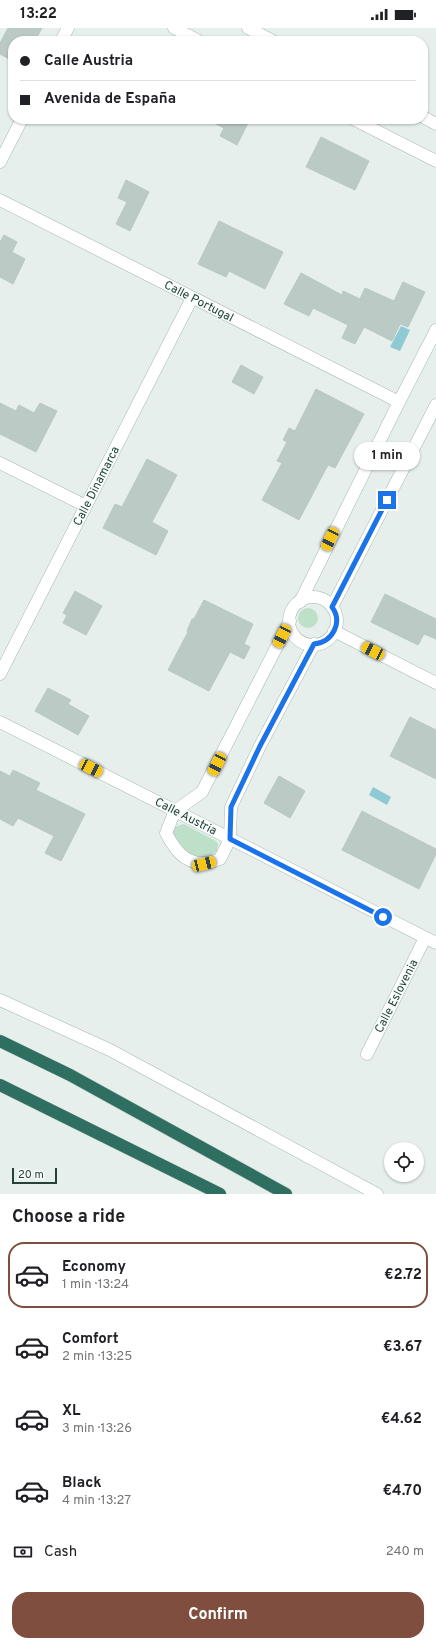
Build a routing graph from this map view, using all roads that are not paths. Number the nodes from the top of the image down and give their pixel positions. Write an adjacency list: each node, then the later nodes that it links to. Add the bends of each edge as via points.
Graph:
1 (174, 28): 3 (street)
2 (248, 28): 4 (street)
3 (189, 36)
4 (263, 36)
5 (19, 124): 8 (street)
6 (363, 124): 7 (street)
7 (436, 161)
8 (0, 162)
9 (0, 200): 10 (street, Calle Portugal)
10 (192, 298): 12 (street, Calle Portugal); 15 (street, Calle Dinamarca)
11 (436, 330): 12 (street)
12 (399, 402): 16 (street)
13 (436, 404): 17 (street)
14 (0, 463): 15 (street)
15 (86, 506): 21 (street, Calle Dinamarca)
16 (300, 602): 17 (street, via 305,598 318,597 329,602); 18 (street, via 295,605 289,616)
17 (332, 607): 19 (street, via 336,613)
18 (290, 622): 20 (street, via 290,629 297,639); 24 (street, via 202,792)
19 (334, 631): 20 (street, via 331,637); 22 (street)
20 (314, 644): 25 (street, via 231,807)
21 (0, 674)
22 (436, 683)
23 (0, 722): 24 (street, Calle Austria)
24 (175, 811): 25 (street, Calle Austria); 25 (street, via 166,833 174,850 189,860 204,864 220,859)
25 (230, 839): 26 (street, Calle Austria)
26 (431, 941): 29 (street, Calle Eslovenia)
27 (0, 1000): 33 (street, via 110,1050)
28 (0, 1041): 32 (highway, via 70,1075)
29 (367, 1054)
30 (0, 1085): 31 (highway)
31 (220, 1194)
32 (286, 1194)
33 (377, 1194)

